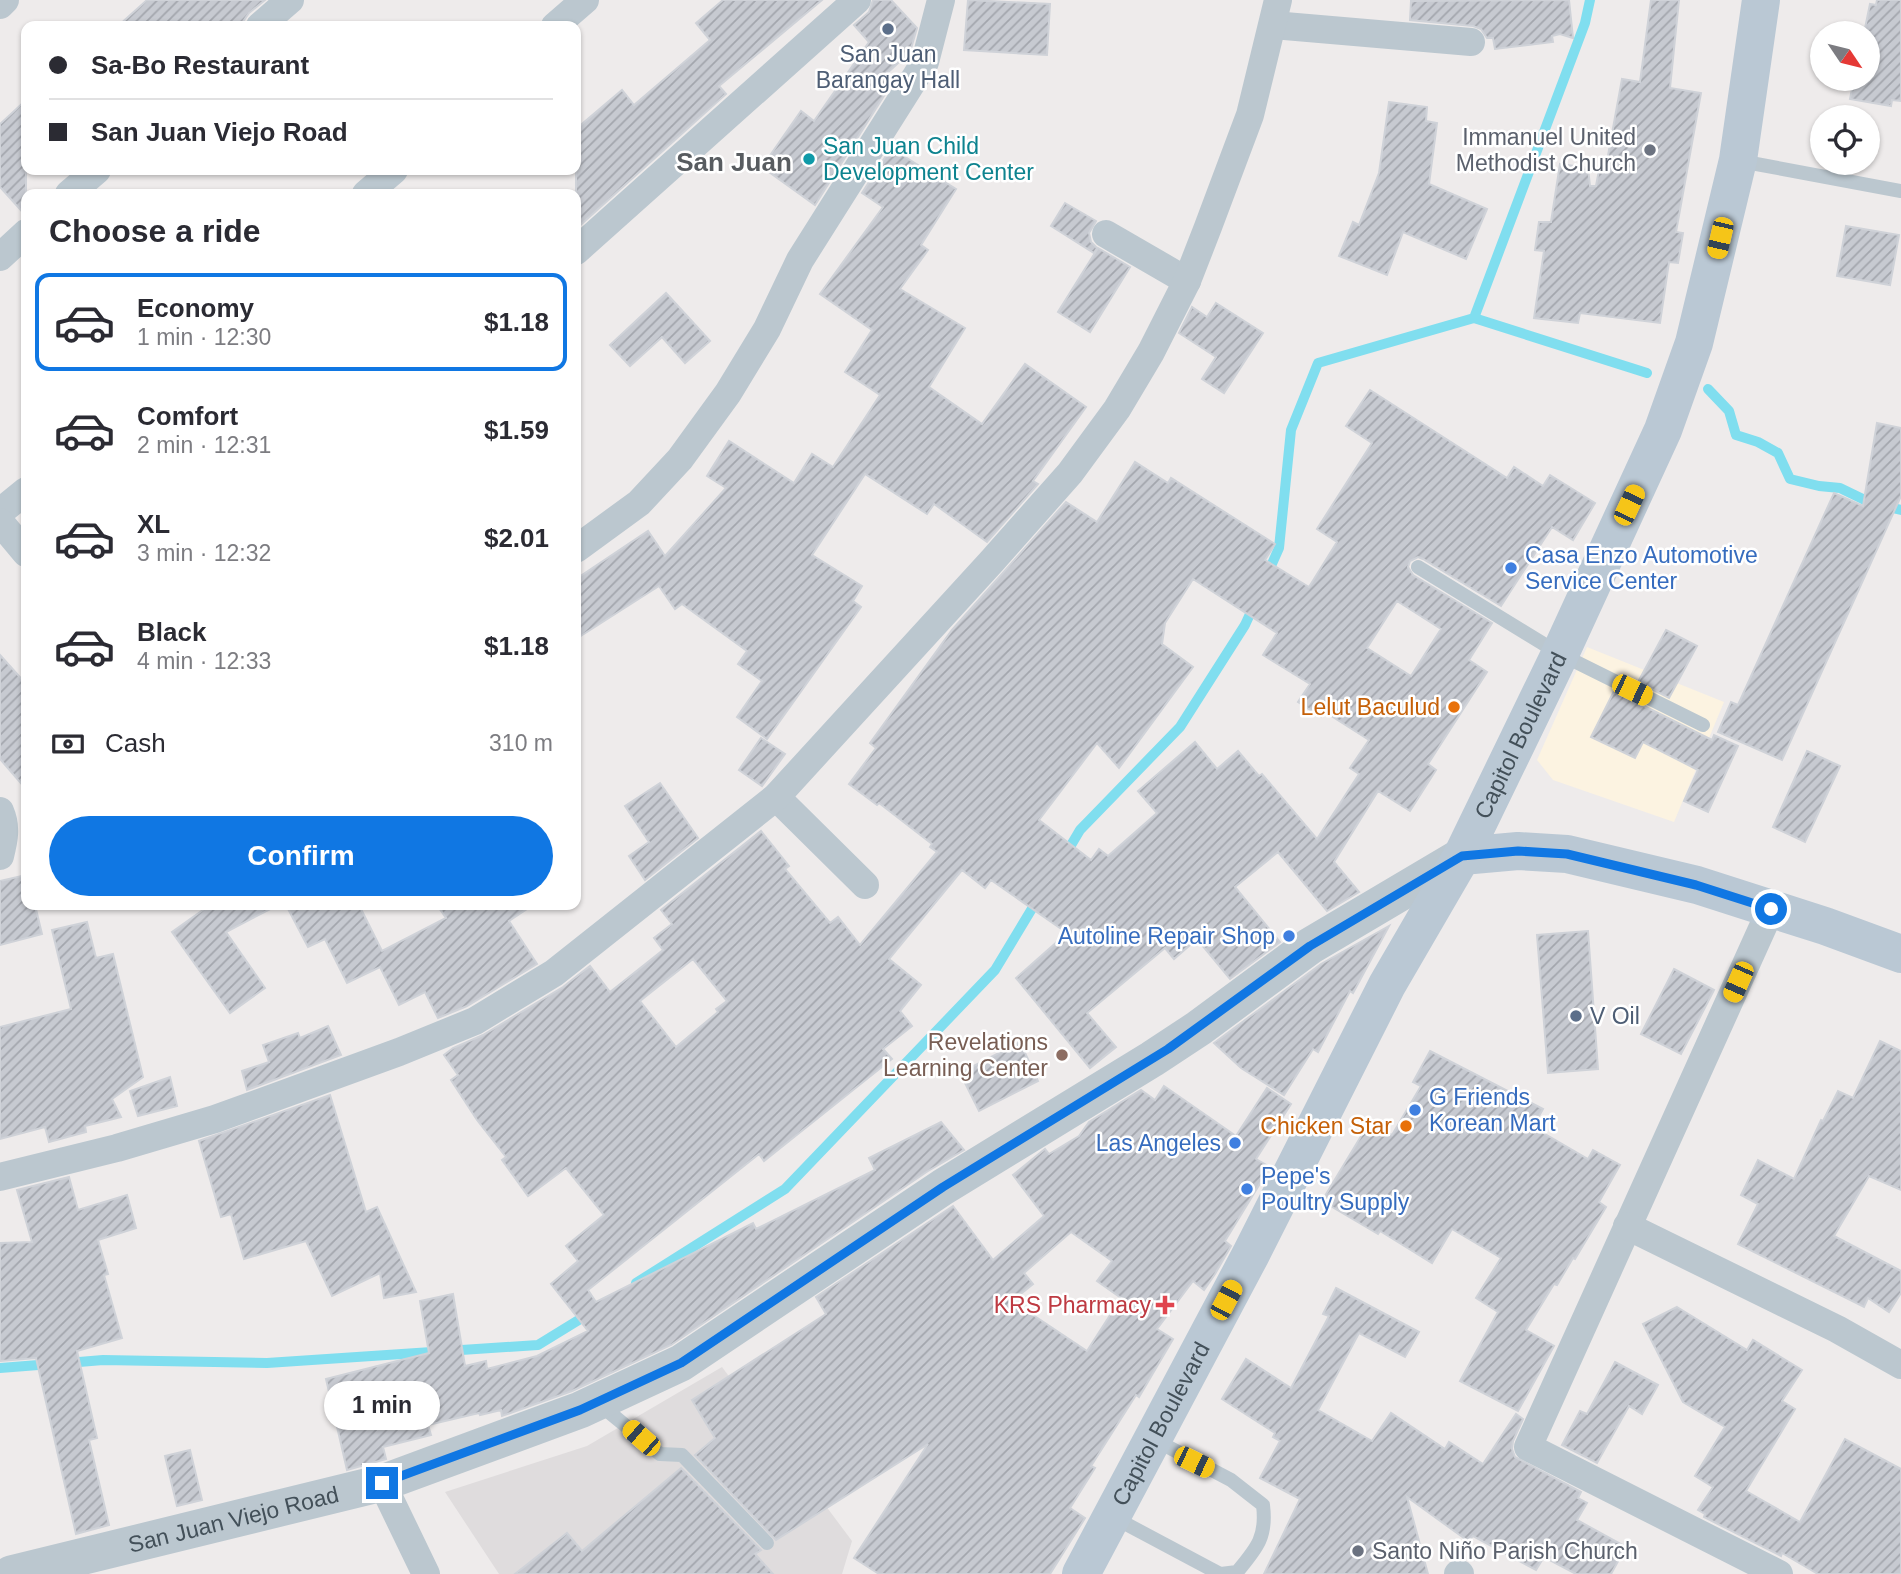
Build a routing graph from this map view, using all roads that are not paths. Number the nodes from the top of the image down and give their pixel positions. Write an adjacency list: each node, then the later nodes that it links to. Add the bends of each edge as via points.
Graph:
1 (5, 0): 7 (street)
2 (290, 0): 9 (street)
3 (584, 0): 10 (street)
4 (857, 0): 20 (street)
5 (941, 0): 26 (street, via 925,62 800,260 767,329 728,393 680,459 639,503)
6 (1761, 0): 12 (main road, Capitol Boulevard)
7 (0, 5)
8 (1276, 12): 11 (street); 22 (street, via 1250,115)
9 (266, 21)
10 (561, 21)
11 (1471, 42)
12 (1738, 160): 17 (lane); 29 (main road, Capitol Boulevard, via 1694,343 1663,430)
13 (91, 175): 15 (street)
14 (388, 175): 16 (street)
15 (75, 189)
16 (372, 189)
17 (1901, 191)
18 (1106, 234): 22 (street)
19 (21, 238): 21 (street)
20 (581, 247)
21 (0, 257)
22 (1187, 281): 31 (street, via 1152,352 1070,473)
23 (21, 495): 24 (street)
24 (0, 512)
25 (0, 523): 27 (street)
26 (581, 545)
27 (21, 547)
28 (1418, 567): 29 (lane)
29 (1560, 654): 30 (lane); 34 (main road, Capitol Boulevard)
30 (1703, 725)
31 (776, 797): 35 (street); 38 (street, via 554,973 475,1021 215,1119)
32 (0, 811): 33 (street, via 5,836)
33 (0, 856)
34 (1462, 856): 36 (main road, via 1518,851 1567,854 1696,885); 41 (street, San Juan Viejo Road, via 1310,946 1199,1028 943,1187 681,1363); 42 (main road, Capitol Boulevard, via 1387,985)
35 (865, 885)
36 (1771, 909): 37 (main road); 39 (street)
37 (1901, 954)
38 (0, 1177)
39 (1627, 1226): 40 (street); 50 (street, via 1528,1447)
40 (1901, 1365)
41 (596, 1402): 43 (street, San Juan Viejo Road); 45 (lane, via 660,1454 682,1455)
42 (1153, 1439): 44 (main road, Capitol Boulevard); 49 (lane, via 1231,1480 1263,1505 1266,1525 1257,1548 1237,1572)
43 (382, 1483): 46 (street, San Juan Viejo Road); 47 (street)
44 (1112, 1516): 48 (main road, Capitol Boulevard); 49 (lane)
45 (767, 1543)
46 (11, 1574)
47 (426, 1574)
48 (1082, 1574)
49 (1220, 1574)
50 (1779, 1574)

